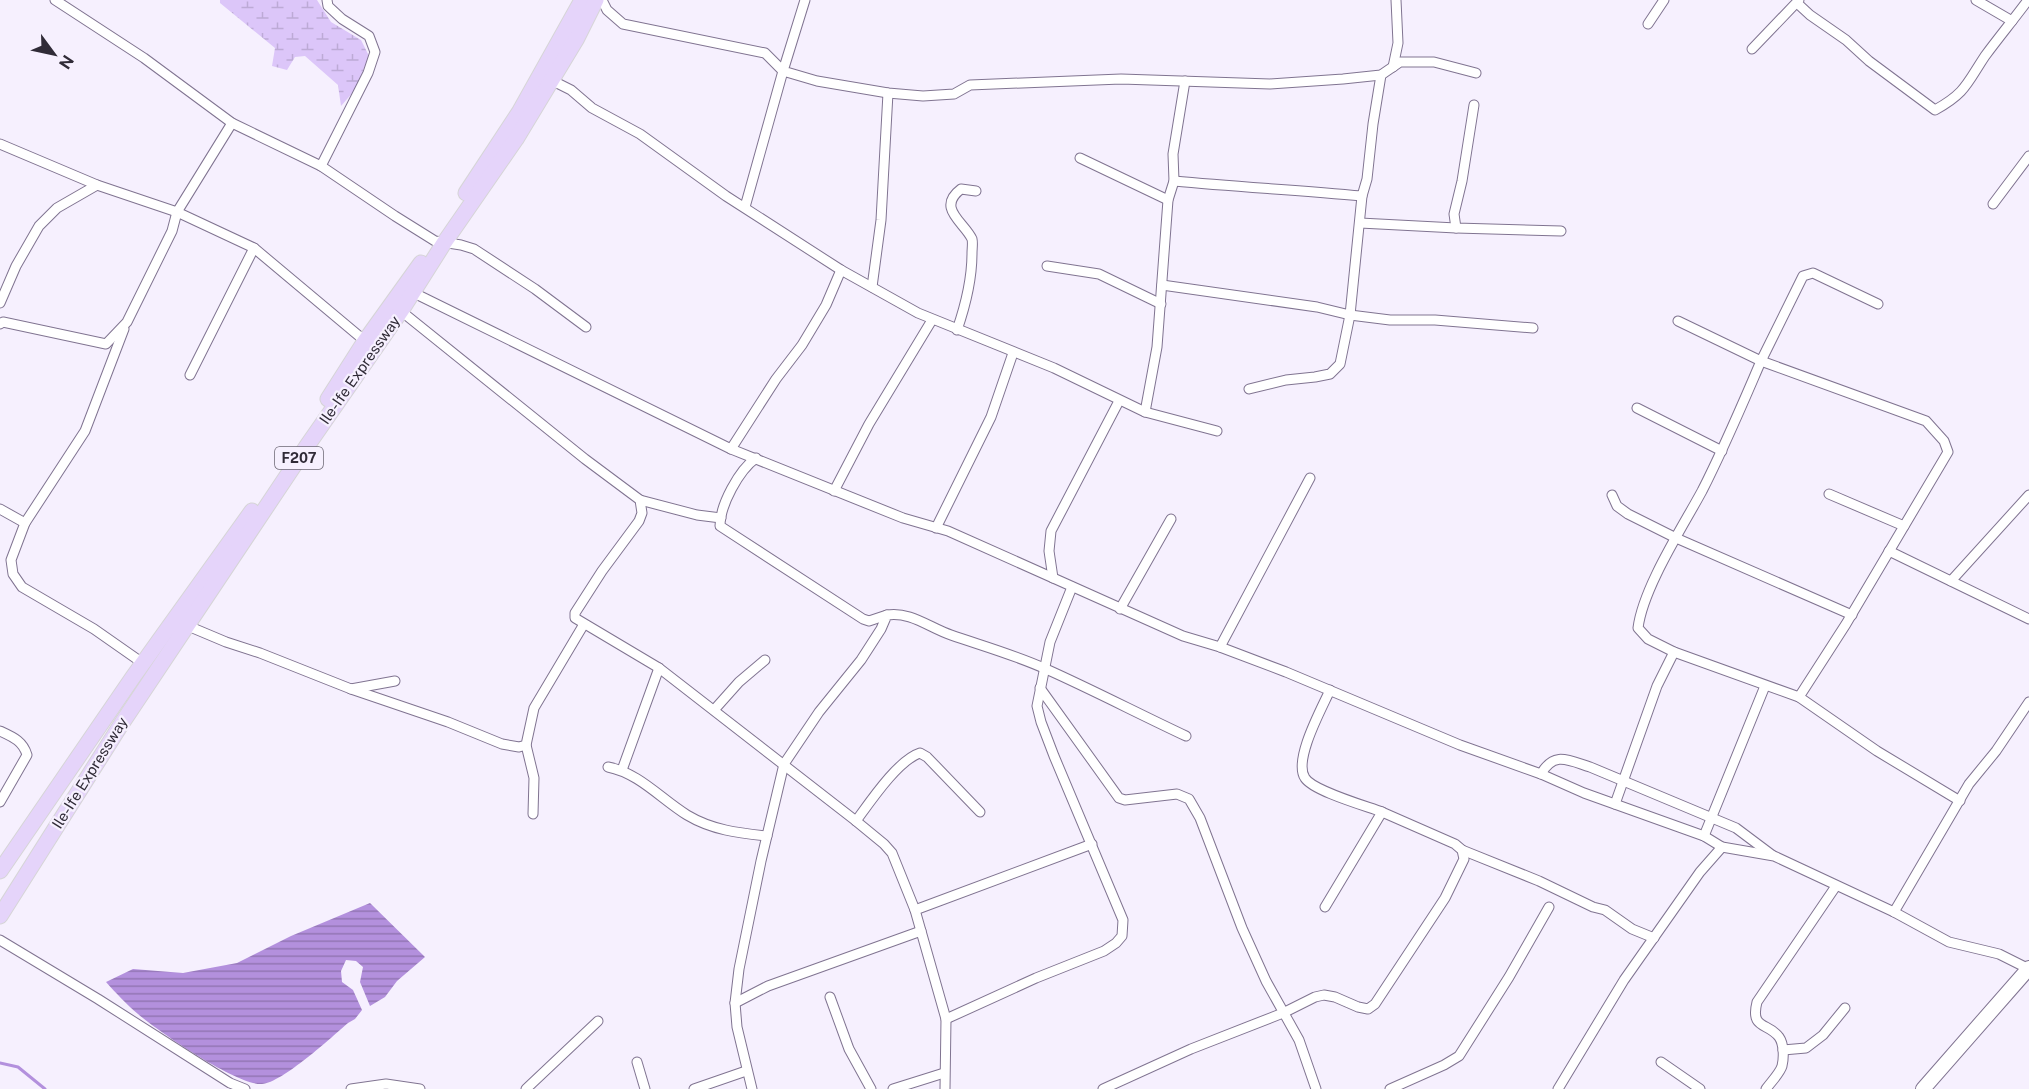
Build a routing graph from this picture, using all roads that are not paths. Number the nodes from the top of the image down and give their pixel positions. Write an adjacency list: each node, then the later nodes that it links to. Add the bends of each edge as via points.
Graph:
1 (55, 0): 24 (street, via 144,58)
2 (327, 0): 28 (street, via 342,19 369,36 375,51 368,73)
3 (582, 0): 12 (main road, Ile-Ife Expressway / F207)
4 (596, 0): 12 (main road, Ile-Ife Expressway / F207)
5 (602, 0): 17 (street, via 623,24 765,53)
6 (805, 0): 17 (street)
7 (1396, 0): 16 (street, via 1398,43)
8 (1664, 0): 14 (street)
9 (1976, 0): 13 (street)
10 (2028, 0): 13 (street)
11 (1798, 2): 13 (street, via 1935,110 1966,87); 15 (street)
12 (579, 20): 20 (main road, Ile-Ife Expressway / F207); 40 (main road, Ile-Ife Expressway / F207)
13 (2012, 21)
14 (1648, 24)
15 (1752, 49)
16 (1393, 67): 18 (street, via 1400,62 1434,62); 19 (street)
17 (783, 71): 22 (street); 35 (street)
18 (1476, 73)
19 (1381, 75): 21 (street, via 1270,84); 32 (street)
20 (551, 80): 35 (street, via 640,134); 40 (main road, Ile-Ife Expressway / F207, via 516,139)
21 (1185, 81): 22 (street, via 1110,79 970,85 954,94 923,96); 29 (street, via 1173,154)
22 (888, 93): 45 (street, via 881,220)
23 (1474, 105): 38 (street, via 1454,214)
24 (232, 123): 28 (street); 36 (street)
25 (0, 144): 30 (street)
26 (2029, 156): 34 (street)
27 (1080, 158): 33 (street)
28 (321, 166): 40 (street)
29 (1174, 181): 32 (street); 33 (street)
30 (97, 185): 36 (street); 47 (street, via 57,208 39,226)
31 (976, 191): 58 (street, via 961,189 951,208 972,240 972,275)
32 (1362, 196): 37 (street)
33 (1168, 200): 44 (street)
34 (1993, 204)
35 (745, 207): 43 (street)
36 (177, 212): 41 (street); 54 (street, via 172,231)
37 (1360, 223): 38 (street); 51 (street)
38 (1456, 228): 39 (street)
39 (1561, 231)
40 (439, 242): 46 (main road, Ile-Ife Expressway / F207); 56 (street, via 474,249); 59 (main road, Ile-Ife Expressway / F207)
41 (254, 248): 59 (street); 62 (street)
42 (1047, 266): 48 (street, via 1099,274)
43 (841, 270): 45 (street); 68 (street, via 802,345)
44 (1162, 285): 48 (street); 51 (street)
45 (872, 287): 52 (street)
46 (414, 293): 50 (main road, Ile-Ife Expressway / F207); 68 (street)
47 (0, 303)
48 (1161, 304): 66 (street, via 1158,347)
49 (1878, 304): 61 (street, via 1813,273 1803,276)
50 (402, 311): 76 (street); 93 (main road, Ile-Ife Expressway / F207)
51 (1350, 315): 57 (street); 63 (street, via 1340,364 1330,374)
52 (932, 320): 58 (street); 72 (street)
53 (1678, 321): 61 (street)
54 (127, 322): 55 (street, via 106,344); 80 (street, via 85,432)
55 (0, 324)
56 (586, 327)
57 (1533, 328)
58 (957, 330): 60 (street)
59 (365, 341): 97 (main road, Ile-Ife Expressway / F207)
60 (1013, 353): 64 (street, via 1054,368); 82 (street, via 991,417)
61 (1761, 361): 69 (street); 81 (street, via 1926,421 1944,441 1948,452)
62 (190, 375)
63 (1248, 389)
64 (1119, 401): 66 (street); 85 (street, via 1051,531)
65 (1637, 408): 69 (street)
66 (1145, 412): 67 (street)
67 (1217, 431)
68 (731, 449): 70 (street)
69 (1722, 451): 83 (street)
70 (756, 458): 72 (street); 78 (street, via 743,468)
71 (1310, 478): 94 (street)
72 (834, 491): 82 (street)
73 (1829, 494): 81 (street)
74 (1612, 495): 83 (street, via 1617,506 1628,514)
75 (2029, 495): 86 (street)
76 (640, 500): 78 (street); 92 (street, via 639,521 575,614)
77 (0, 509): 80 (street)
78 (721, 518): 89 (street, via 720,526 726,531 863,619)
79 (1171, 519): 88 (street)
80 (25, 523): 97 (street, via 11,560 13,574 22,587)
81 (1904, 526): 84 (street)
82 (936, 528): 85 (street)
83 (1676, 538): 90 (street); 95 (street, via 1639,617 1638,628 1648,639)
84 (1889, 551): 86 (street); 90 (street)
85 (1053, 578): 87 (street)
86 (1951, 581): 91 (street)
87 (1072, 587): 88 (street); 99 (street, via 1050,642)
88 (1120, 609): 94 (street)
89 (887, 615): 99 (street, via 905,615); 114 (street, via 861,660)
90 (1852, 615): 107 (street)
91 (2029, 619)
92 (584, 624): 98 (street); 113 (street, via 534,708)
93 (188, 626): 102 (main road, Ile-Ife Expressway / F207); 105 (street)
94 (1220, 647): 106 (street)
95 (1674, 651): 103 (street); 118 (street, via 1657,686)
96 (765, 660): 109 (street)
97 (144, 664): 100 (main road, Ile-Ife Expressway / F207)
98 (659, 668): 109 (street); 116 (street)
99 (1045, 669): 104 (street); 112 (street)
100 (133, 677): 102 (main road); 110 (main road, Ile-Ife Expressway / F207)
101 (395, 681): 105 (street)
102 (147, 686): 110 (main road, Ile-Ife Expressway / F207)
103 (1765, 686): 107 (street); 125 (street)
104 (1040, 688): 129 (street, via 1037,706 1041,722); 147 (street, via 1119,798 1125,801 1177,794 1189,799 1251,949)
105 (351, 689): 113 (street, via 502,744)
106 (1330, 690): 117 (street, via 1460,745); 123 (street, via 1305,751 1302,771 1319,788)
107 (1799, 697): 119 (street, via 1877,751)
108 (2029, 702): 119 (street)
109 (714, 710): 114 (street)
110 (115, 718): 133 (main road, Ile-Ife Expressway / F207); 139 (main road, Ile-Ife Expressway / F207)
111 (0, 731): 120 (street, via 16,738 27,755)
112 (1186, 736)
113 (526, 745): 124 (street, via 534,778)
114 (784, 764): 126 (street); 128 (street)
115 (609, 767): 116 (street)
116 (622, 770): 128 (street, via 709,827)
117 (1541, 774): 118 (street, via 1555,759 1567,760); 121 (street)
118 (1623, 781): 121 (street); 125 (street)
119 (1960, 801): 138 (street)
120 (0, 802)
121 (1615, 804): 127 (street)
122 (980, 812): 126 (street, via 920,753 889,778)
123 (1382, 812): 131 (street); 135 (street)
124 (533, 814)
125 (1712, 817): 127 (street); 132 (street, via 1736,828)
126 (856, 821): 137 (street, via 892,853)
127 (1704, 836): 130 (street)
128 (767, 837): 145 (street)
129 (1092, 844): 137 (street); 148 (street, via 1123,920 1122,936 1116,944)
130 (1722, 847): 132 (street); 141 (street)
131 (1462, 850): 141 (street, via 1605,910 1632,929); 147 (street, via 1464,859 1445,898 1375,1004 1368,1009 1324,995)
132 (1774, 856): 134 (street)
133 (0, 871)
134 (1836, 886): 138 (street); 150 (street, via 1756,1002 1757,1022 1779,1037)
135 (1324, 907)
136 (1549, 907): 167 (street, via 1459,1056)
137 (915, 910): 140 (street)
138 (1894, 912): 143 (street, via 1949,942 1999,954)
139 (0, 916)
140 (921, 931): 145 (street, via 768,986); 148 (street)
141 (1654, 938): 168 (street)
142 (0, 940): 155 (street)
143 (2029, 969): 171 (main road)
144 (830, 997): 162 (street, via 849,1049)
145 (735, 1003): 153 (street)
146 (1845, 1008): 150 (street, via 1823,1035 1806,1048)
147 (1283, 1013): 165 (street); 166 (street, via 1299,1040)
148 (946, 1019): 154 (street)
149 (598, 1021): 158 (street)
150 (1783, 1050): 170 (street, via 1782,1067)
151 (637, 1062): 159 (street)
152 (1661, 1062): 169 (street)
153 (746, 1071): 160 (street); 161 (street)
154 (944, 1073): 163 (street); 164 (street)
155 (245, 1089)
156 (351, 1089): 157 (street, via 386,1084)
157 (420, 1089)
158 (526, 1089)
159 (645, 1089)
160 (694, 1089)
161 (752, 1089)
162 (871, 1089)
163 (893, 1089)
164 (945, 1089)
165 (1103, 1089)
166 (1316, 1089)
167 (1390, 1089)
168 (1558, 1089)
169 (1701, 1089)
170 (1766, 1089)
171 (1923, 1089)

